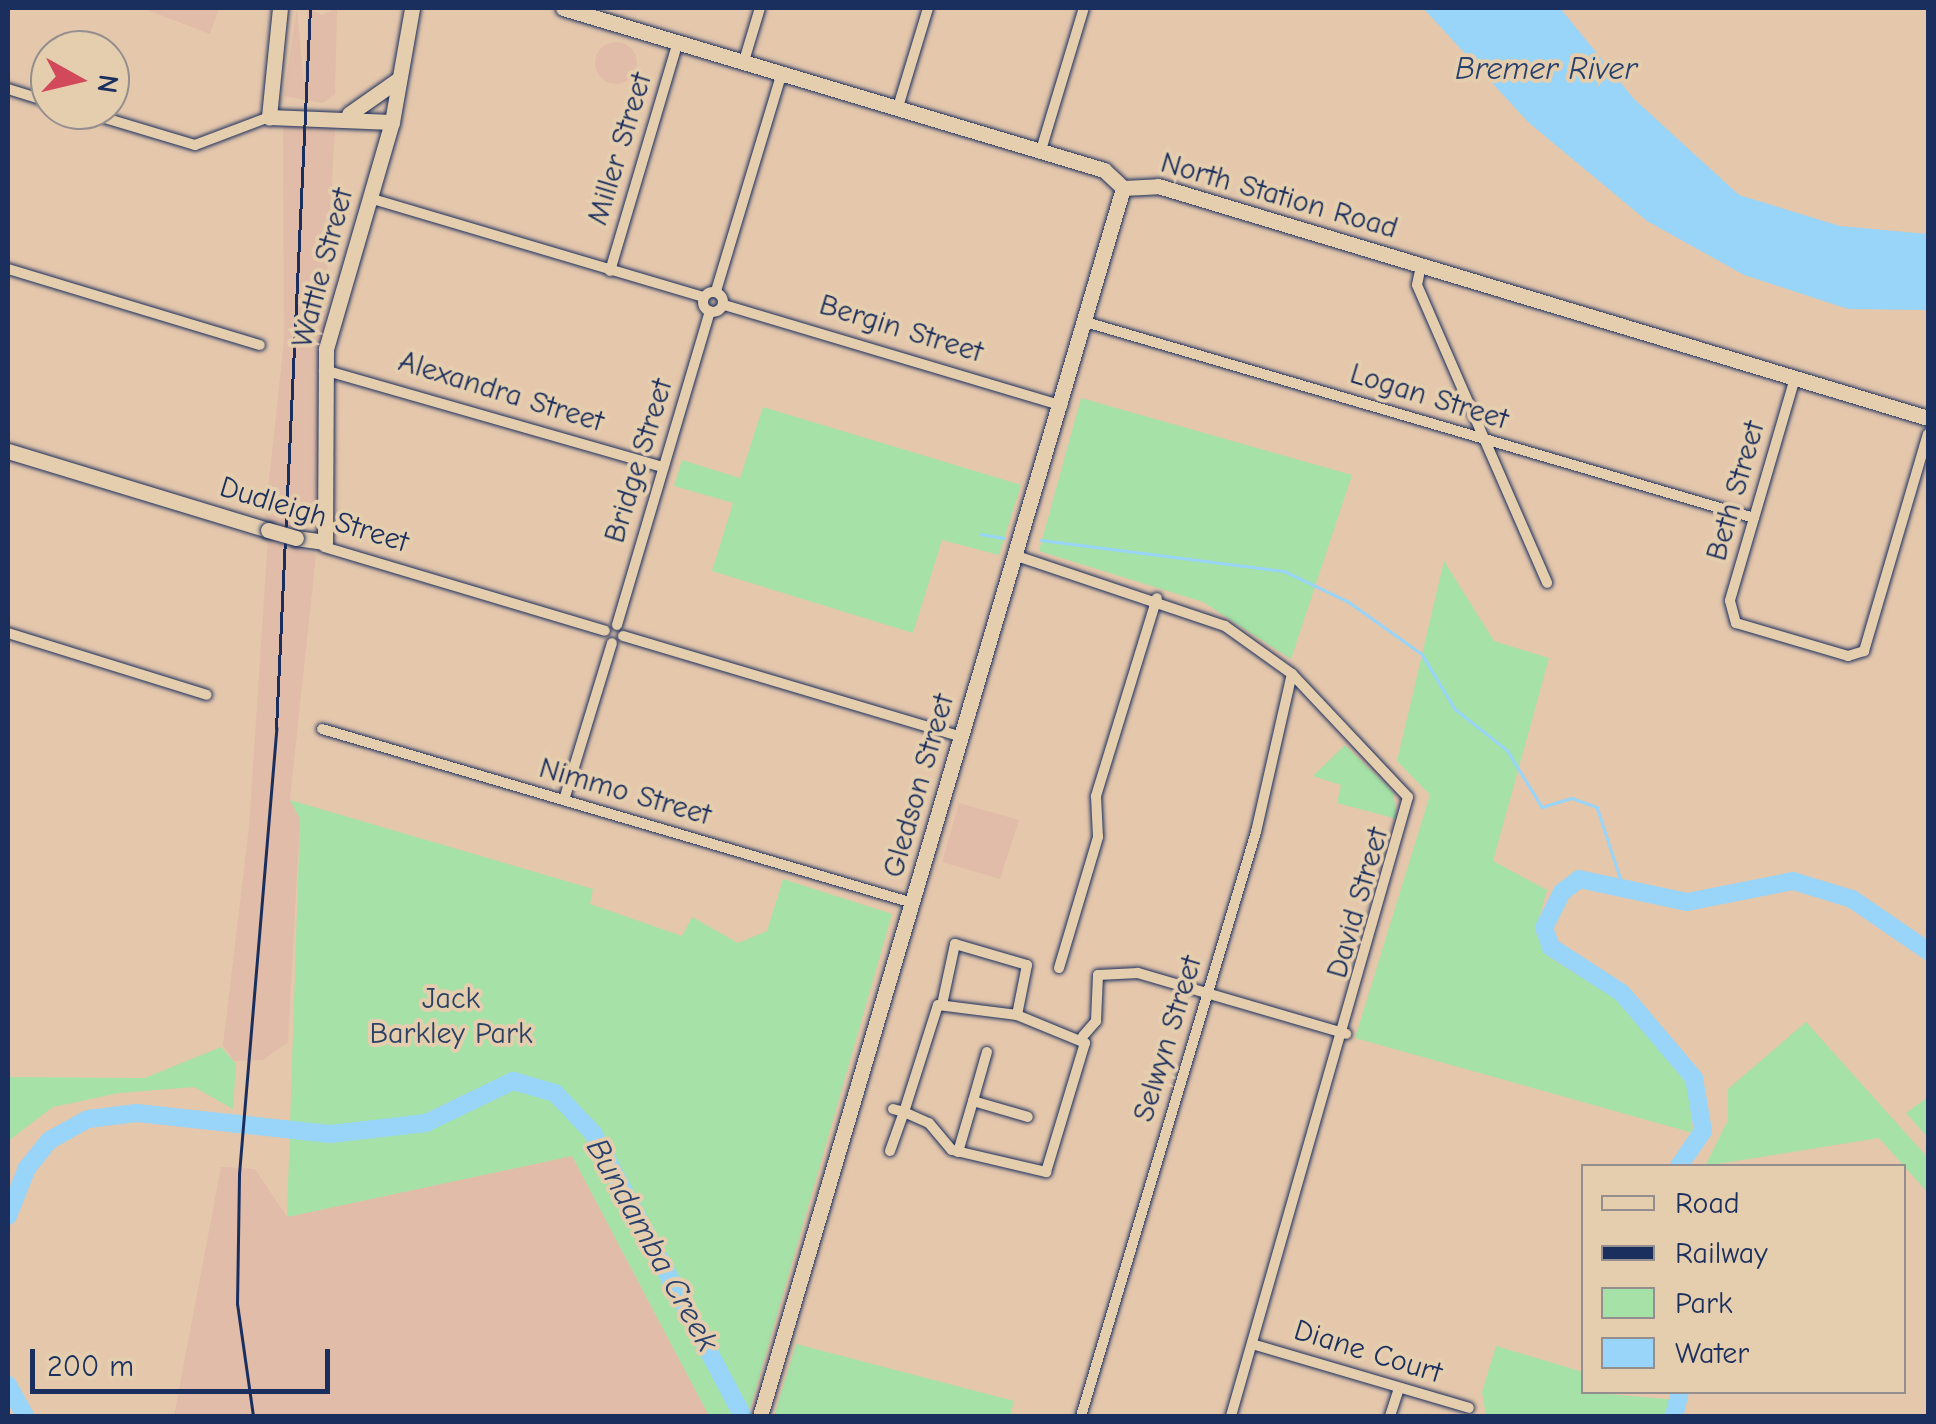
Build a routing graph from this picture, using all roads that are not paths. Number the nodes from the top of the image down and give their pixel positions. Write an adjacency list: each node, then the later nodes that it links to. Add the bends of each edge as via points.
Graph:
1 (280, 8): 14 (street)
2 (412, 8): 10 (street, Wattle Street)
3 (563, 8): 7 (street, North Station Road)
4 (760, 8): 9 (street)
5 (928, 8): 12 (street)
6 (1084, 8): 17 (street)
7 (581, 10): 8 (street, North Station Road)
8 (678, 42): 9 (street, North Station Road); 22 (street, Miller Street)
9 (744, 62): 11 (street, North Station Road)
10 (403, 72): 13 (street, via 380,99); 15 (street, Wattle Street)
11 (782, 73): 12 (street, North Station Road); 23 (street)
12 (898, 107): 17 (street, North Station Road)
13 (345, 115): 14 (street); 15 (street)
14 (269, 117): 16 (street, via 196,145)
15 (392, 122): 19 (street, Wattle Street)
16 (130, 125)
17 (1041, 150): 18 (street, North Station Road, via 1112,173)
18 (1123, 188): 20 (street, North Station Road, via 1158,186); 27 (street, Gledson Street)
19 (369, 198): 22 (street); 29 (street, Wattle Street)
20 (1421, 266): 30 (street, North Station Road); 34 (street, via 1417,285)
21 (8, 270): 28 (street)
22 (610, 271): 24 (street)
23 (716, 292): 24 (street); 25 (street)
24 (704, 298): 26 (street)
25 (724, 304): 26 (street); 31 (street, Bergin Street)
26 (710, 312): 36 (street, Bridge Street)
27 (1088, 322): 31 (street, Gledson Street); 34 (street, Logan Street)
28 (260, 345)
29 (324, 370): 36 (street, Alexandra Street); 38 (street, Wattle Street)
30 (1795, 378): 32 (street, North Station Road); 37 (street, Beth Street)
31 (1062, 406): 39 (street, Gledson Street)
32 (1928, 418)
33 (1928, 434): 37 (street, Beth Street, via 1860,654 1731,618)
34 (1484, 440): 37 (street, Logan Street); 40 (street)
35 (8, 451): 38 (street, Dudleigh Street, bridge)
36 (664, 467): 42 (street, Bridge Street)
37 (1754, 518)
38 (324, 547): 43 (street, Dudleigh Street)
39 (1017, 556): 41 (street, David Street); 50 (street, Gledson Street)
40 (1547, 583)
41 (1157, 598): 47 (street, David Street, via 1206,615); 53 (street, via 1096,796 1098,837)
42 (616, 625): 43 (street); 45 (street)
43 (605, 631): 46 (street)
44 (8, 634): 48 (street)
45 (623, 636): 46 (street); 50 (street)
46 (612, 643): 51 (street)
47 (1292, 674): 54 (street, Selwyn Street); 57 (street, David Street, via 1408,797)
48 (207, 694)
49 (322, 729): 51 (street, Nimmo Street)
50 (962, 737): 52 (street, Gledson Street)
51 (564, 800): 52 (street, Nimmo Street)
52 (913, 904): 68 (street, Gledson Street)
53 (1059, 968)
54 (1208, 993): 57 (street); 58 (street, via 1143,974 1098,976 1096,1021); 69 (street, Selwyn Street)
55 (943, 1000): 56 (street); 56 (street, via 952,950 970,942 1024,960); 61 (street)
56 (1017, 1015): 58 (street)
57 (1346, 1034): 65 (street, David Street)
58 (1083, 1036): 64 (street, via 1046,1172)
59 (987, 1052): 60 (street)
60 (972, 1101): 62 (street); 64 (street)
61 (898, 1111): 63 (street); 64 (street)
62 (1028, 1117)
63 (890, 1151)
64 (958, 1152)
65 (1252, 1344): 66 (street, Diane Court); 70 (street, David Street)
66 (1399, 1388): 67 (street, Diane Court); 71 (street)
67 (1469, 1408)
68 (762, 1409)
69 (1080, 1416)
70 (1230, 1416)
71 (1390, 1416)

